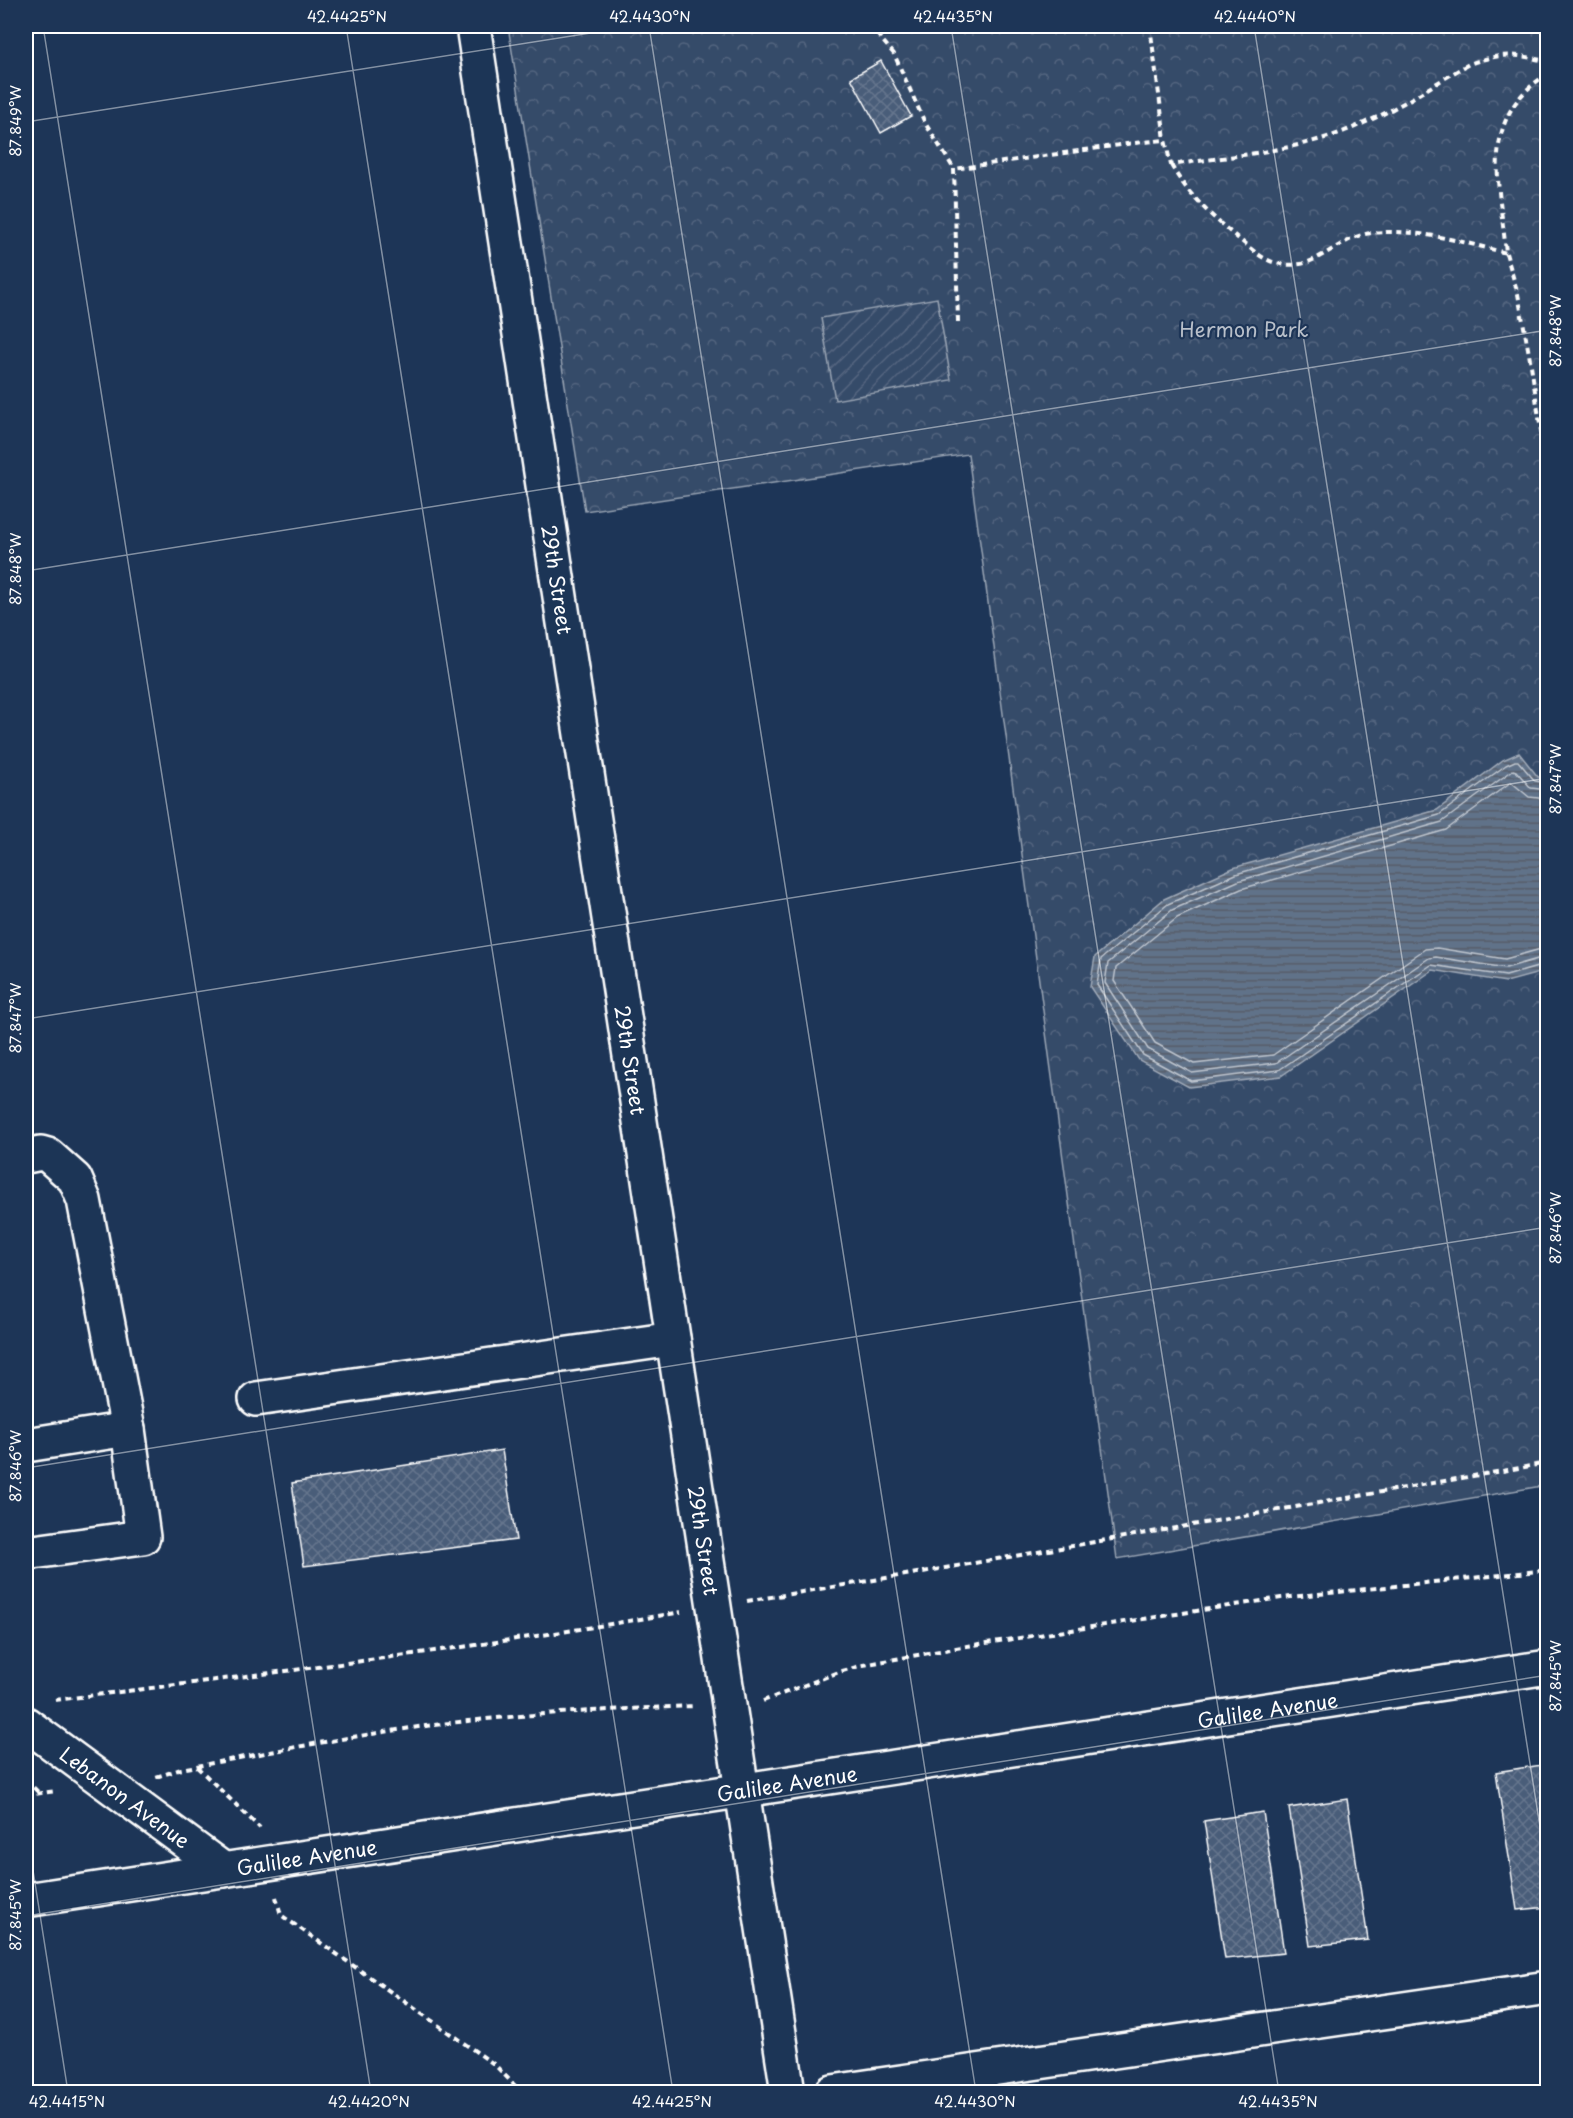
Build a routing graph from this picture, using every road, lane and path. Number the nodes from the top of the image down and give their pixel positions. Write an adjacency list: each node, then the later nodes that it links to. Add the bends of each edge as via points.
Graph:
1 (473, 26): 13 (street, 29th Street)
2 (870, 26): 8 (path, via 894,54 925,123)
3 (1150, 26): 6 (path)
4 (1548, 62): 7 (path, via 1504,54 1487,57 1364,124 1305,144)
5 (1548, 74): 9 (path, via 1515,101 1502,127 1496,155)
6 (1165, 140): 7 (path); 8 (path)
7 (1171, 165): 9 (path, via 1197,202 1270,261 1290,265 1307,262 1369,233 1409,233)
8 (954, 169): 10 (path)
9 (1506, 253): 11 (path, via 1518,294)
10 (958, 322)
11 (1548, 477)
12 (26, 1156): 15 (street, via 48,1155 75,1179 84,1200)
13 (673, 1339): 14 (street); 30 (street, 29th Street)
14 (256, 1399)
15 (128, 1429): 16 (street); 18 (street, via 143,1536)
16 (26, 1445)
17 (1548, 1463): 20 (path)
18 (26, 1552)
19 (1548, 1570): 24 (path, via 1281,1598 967,1646 863,1665)
20 (740, 1602)
21 (680, 1612): 23 (path, via 423,1652)
22 (1548, 1667): 30 (street, Galilee Avenue)
23 (58, 1700)
24 (752, 1705)
25 (699, 1706): 27 (path, via 468,1721 355,1737)
26 (26, 1724): 33 (street, Lebanon Avenue)
27 (196, 1767): 28 (path); 32 (path)
28 (158, 1777)
29 (26, 1780): 31 (path)
30 (742, 1790): 33 (street, Galilee Avenue); 38 (street, 29th Street)
31 (40, 1794)
32 (262, 1833)
33 (224, 1870): 35 (street, Galilee Avenue)
34 (274, 1889): 37 (path, via 281,1916 495,2065)
35 (26, 1900)
36 (1548, 1988): 39 (street)
37 (521, 2092)
38 (788, 2092)
39 (832, 2092)

